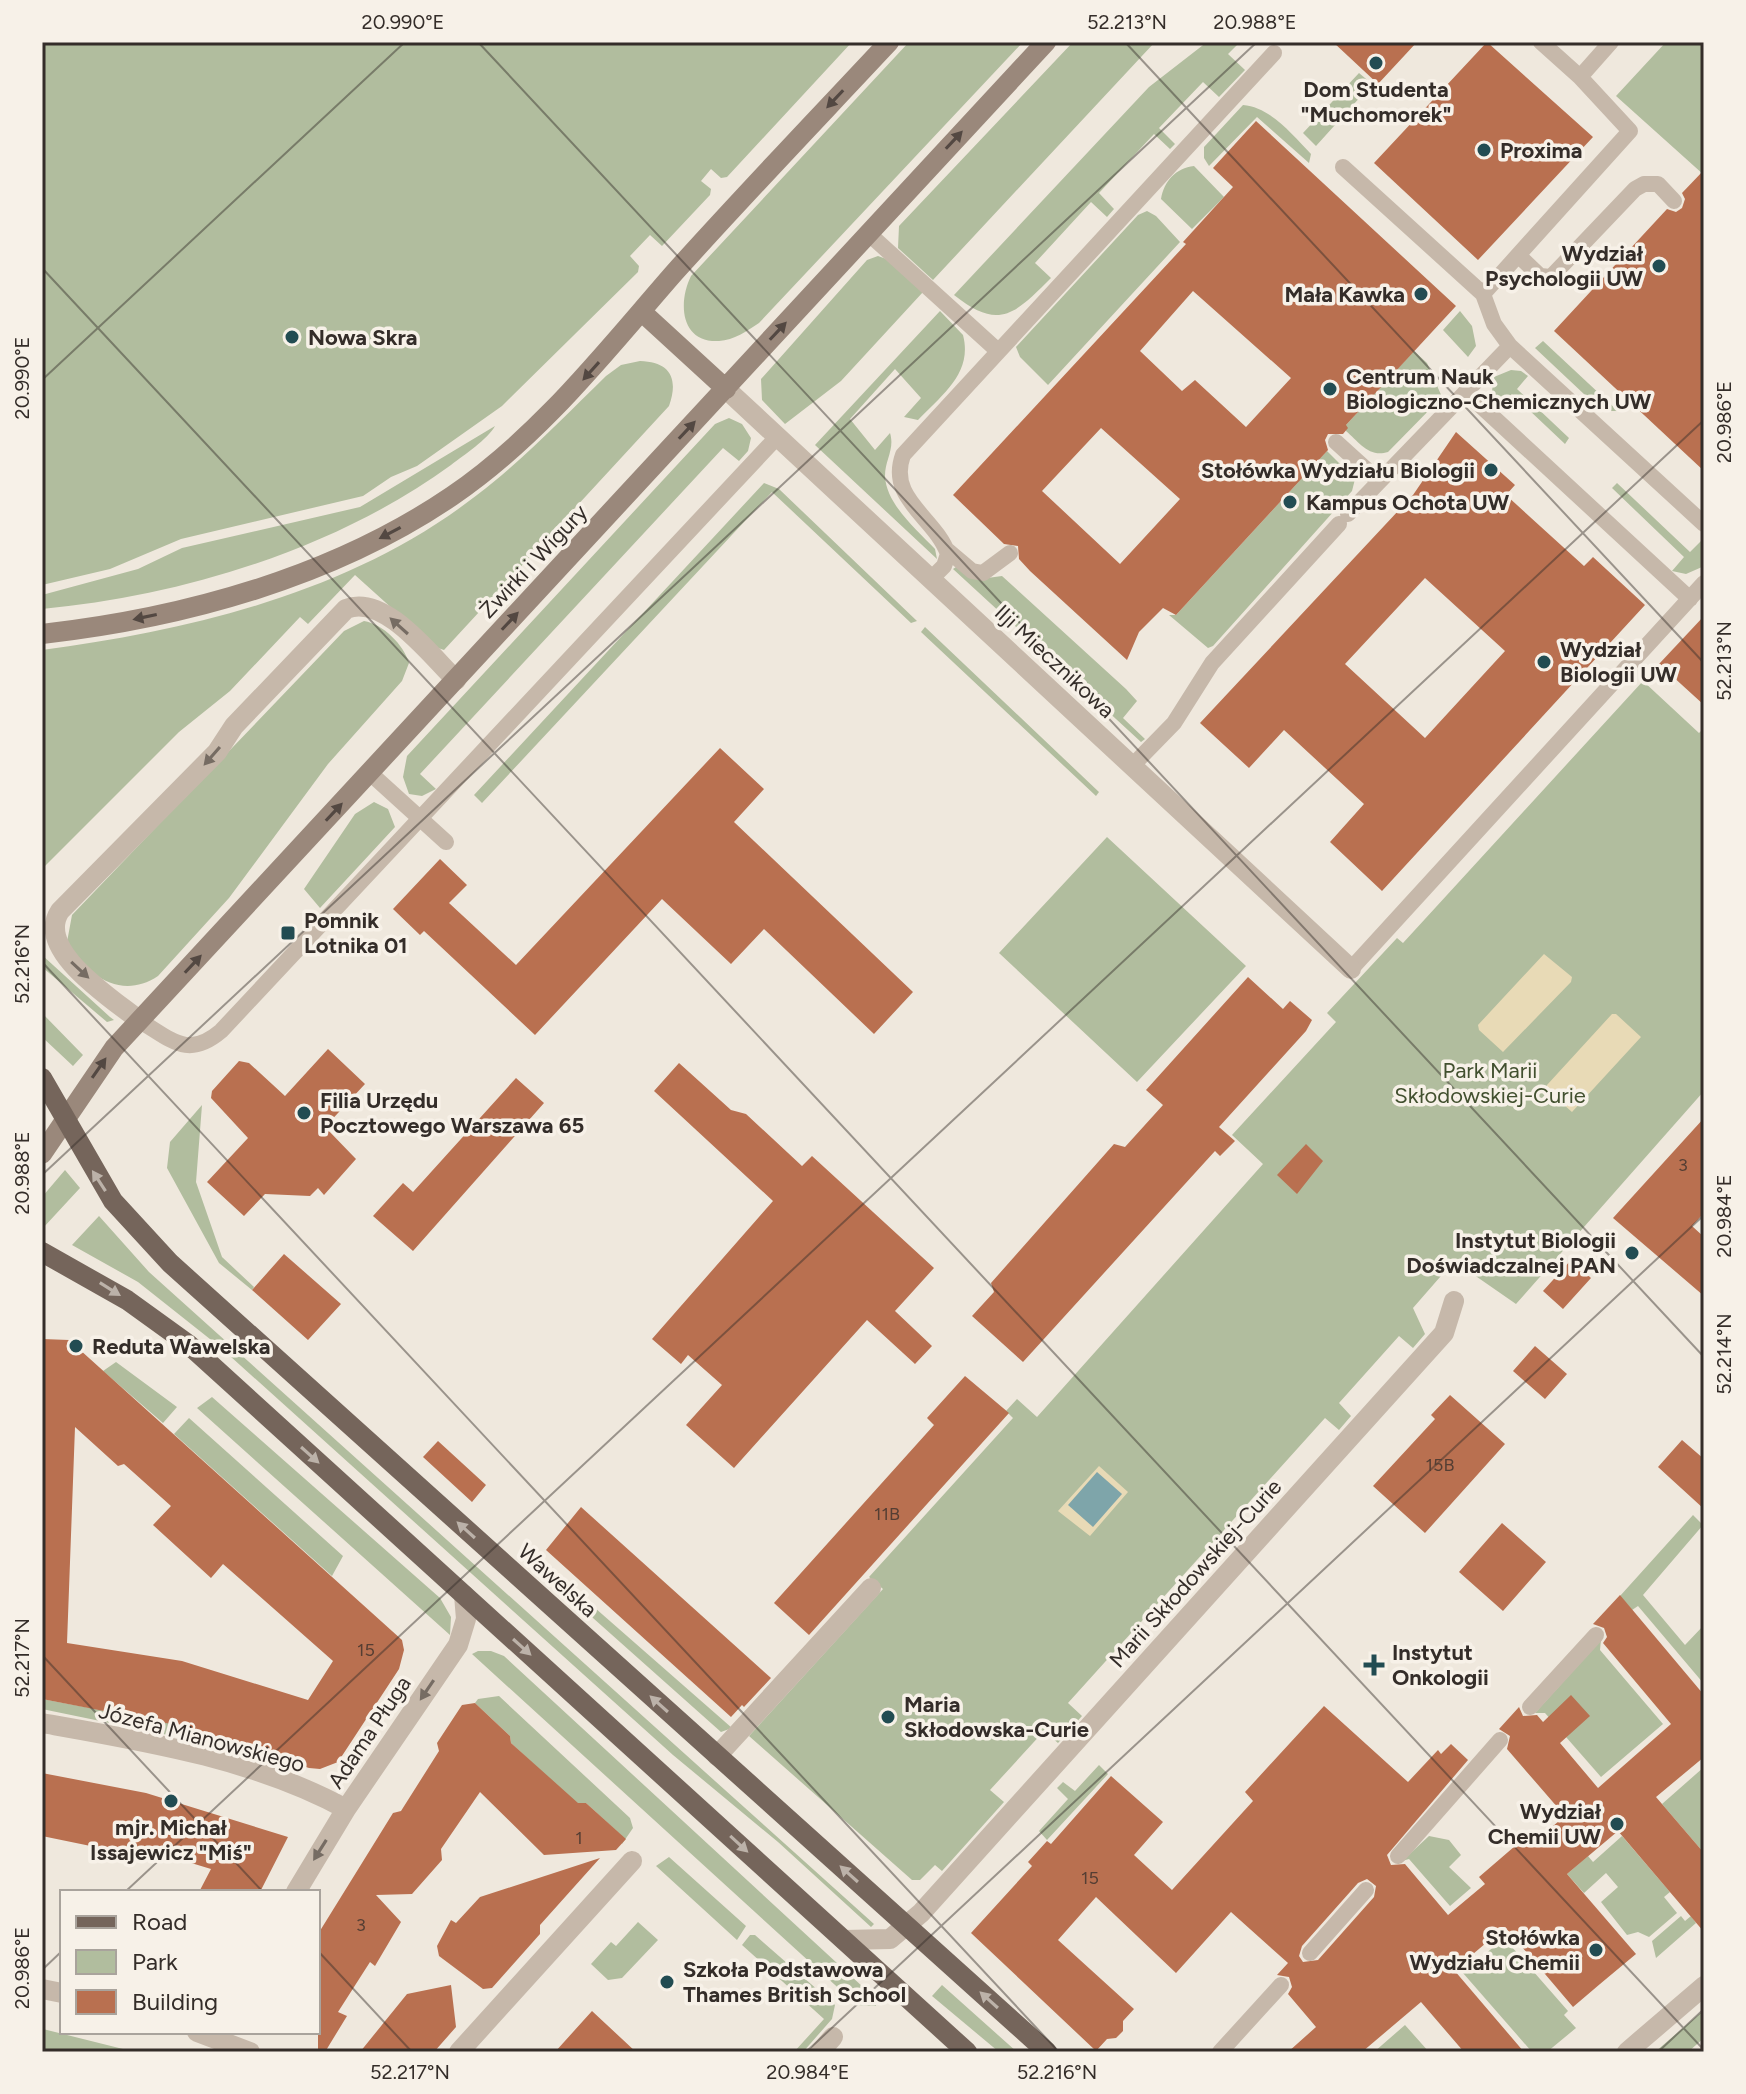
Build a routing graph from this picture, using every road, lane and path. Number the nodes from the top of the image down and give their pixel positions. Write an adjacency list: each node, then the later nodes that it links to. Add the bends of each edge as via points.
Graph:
1 (889, 42): 12 (main road, one-way to 12)
2 (1046, 42): 9 (main road, Żwirki i Wigury, one-way to 2)
3 (1541, 42): 6 (lane)
4 (1611, 42): 6 (lane)
5 (1274, 53): 14 (lane)
6 (1580, 77): 10 (lane, via 1630,131)
7 (1343, 167): 11 (lane)
8 (1674, 201): 10 (lane, via 1658,184 1635,189 1551,277 1540,276)
9 (868, 233): 14 (lane); 15 (main road, Żwirki i Wigury, one-way to 9)
10 (1518, 255): 11 (lane)
11 (1483, 294): 13 (lane, via 1494,324)
12 (642, 312): 15 (main road); 26 (main road, one-way to 26, via 514,448 408,524 336,558 236,594 145,618)
13 (1510, 346): 16 (lane); 20 (lane)
14 (998, 351): 21 (lane, via 912,443 899,467 906,498)
15 (726, 389): 17 (street, Ilji Miecznikowa); 27 (main road, Żwirki i Wigury, one-way to 15)
16 (1467, 393): 19 (lane); 25 (lane)
17 (778, 436): 23 (street, Ilji Miecznikowa); 30 (lane)
18 (1336, 442): 19 (lane)
19 (1379, 481): 28 (lane, via 1212,663 1174,723)
20 (1704, 524)
21 (946, 549): 22 (lane, via 972,571 983,573); 23 (lane, via 947,560)
22 (1010, 553)
23 (931, 579): 28 (street, Ilji Miecznikowa)
24 (1704, 583): 25 (lane)
25 (1690, 599): 32 (lane)
26 (42, 634)
27 (456, 680): 29 (main road, Żwirki i Wigury); 33 (street, one-way to 33, via 384,613 365,605 346,609 234,726 217,752 60,911 53,932 59,950)
28 (1132, 766): 32 (street, Ilji Miecznikowa)
29 (370, 773): 30 (lane); 33 (main road, Żwirki i Wigury, one-way to 29)
30 (421, 818): 31 (lane); 33 (lane, via 216,1035 187,1047)
31 (446, 842)
32 (1351, 969)
33 (140, 1021): 35 (main road, Żwirki i Wigury, one-way to 33, via 101,1064)
34 (42, 1078): 35 (main road, Wawelska)
35 (65, 1120): 36 (main road, Żwirki i Wigury); 45 (main road, Wawelska, one-way to 35, via 170,1263 113,1201)
36 (42, 1154)
37 (42, 1252): 40 (main road, one-way to 40, via 127,1300 188,1344)
38 (1454, 1301): 51 (street, Marii Skłodowskiej-Curie, via 1444,1333)
39 (871, 1588): 45 (street)
40 (464, 1595): 46 (street, Adama Pługa, one-way to 46, via 466,1619 458,1645); 52 (main road, one-way to 52)
41 (1596, 1635): 42 (lane)
42 (1530, 1707)
43 (42, 1723): 46 (street, Józefa Mianowskiego, via 219,1762 308,1790)
44 (1500, 1740): 47 (lane)
45 (717, 1756): 51 (main road, Wawelska, one-way to 45)
46 (346, 1809): 49 (street, Adama Pługa, one-way to 49)
47 (1398, 1856)
48 (632, 1861): 59 (street)
49 (297, 1890)
50 (1366, 1890): 53 (lane)
51 (907, 1926): 52 (street, Marii Skłodowskiej-Curie, via 881,1941); 61 (main road, Wawelska, one-way to 51)
52 (844, 1940): 60 (main road)
53 (1310, 1953)
54 (1281, 1985): 57 (lane)
55 (1704, 1986): 62 (street)
56 (225, 2036): 58 (street)
57 (1226, 2050)
58 (250, 2052)
59 (459, 2052)
60 (967, 2052)
61 (1047, 2052)
62 (1627, 2052)

